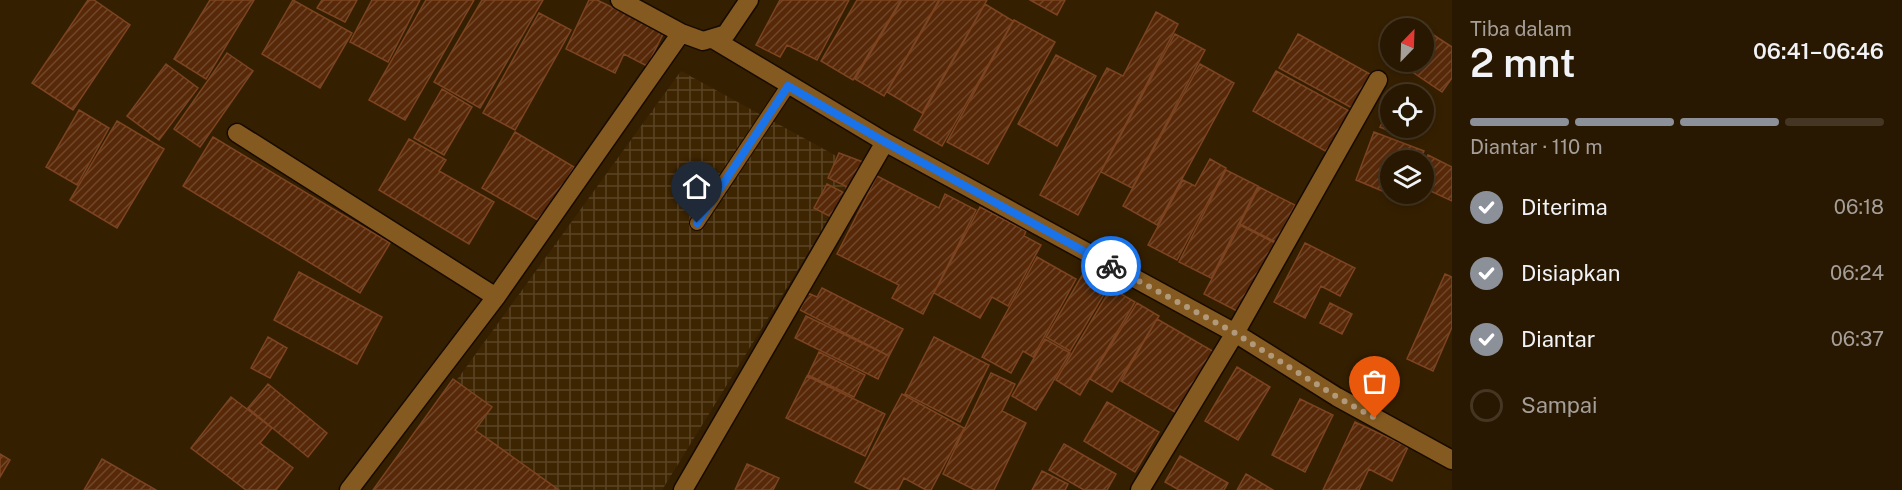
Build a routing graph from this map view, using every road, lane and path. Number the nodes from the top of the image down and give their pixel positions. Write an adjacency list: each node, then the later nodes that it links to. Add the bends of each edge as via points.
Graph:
1 (620, 0): 3 (street)
2 (749, 0): 4 (street, via 726,34)
3 (681, 33): 4 (street, via 703,41); 10 (street)
4 (713, 39): 6 (street)
5 (1378, 80): 11 (street)
6 (788, 86): 8 (street); 9 (lane)
7 (237, 133): 10 (street)
8 (885, 142): 11 (street); 14 (street)
9 (697, 223)
10 (496, 297): 13 (street)
11 (1235, 333): 12 (street, via 1337,397); 15 (street)
12 (1452, 460)
13 (349, 490)
14 (683, 490)
15 (1140, 490)

